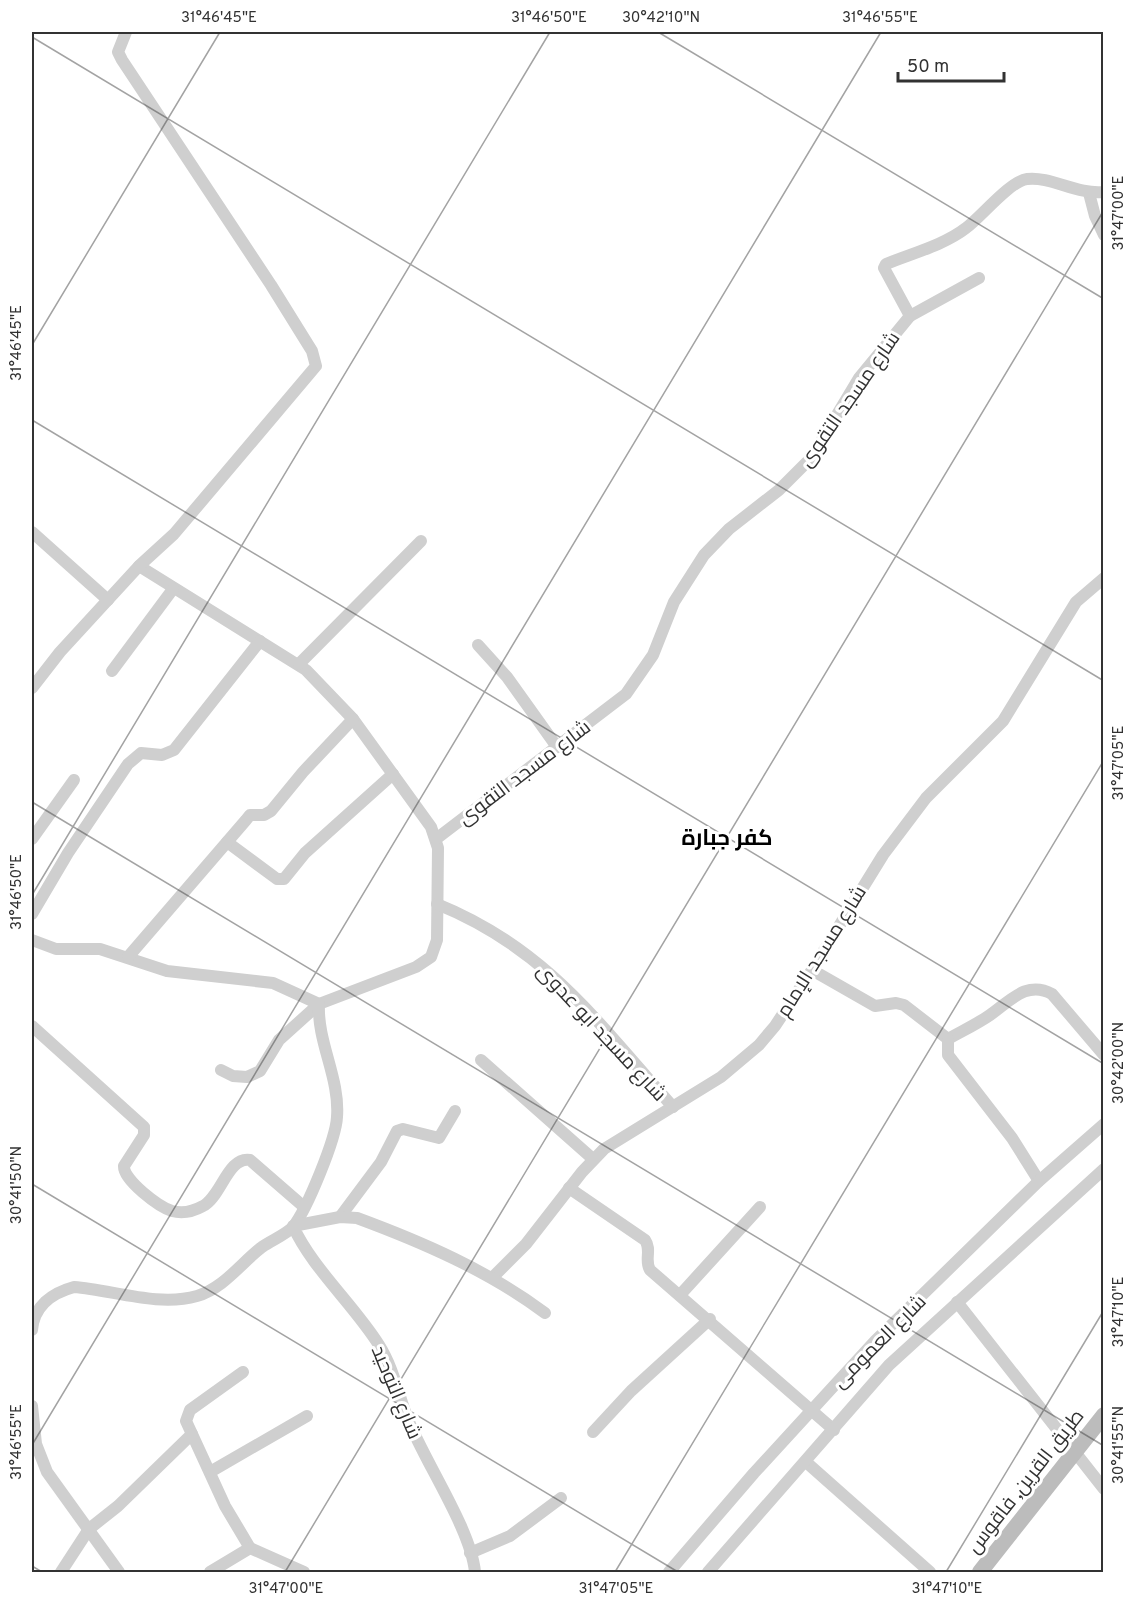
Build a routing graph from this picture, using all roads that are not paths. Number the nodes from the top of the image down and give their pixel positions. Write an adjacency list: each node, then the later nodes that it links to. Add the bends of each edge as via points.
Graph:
1 (126, 32): 9 (street, via 118,52 122,60 260,267 316,361 314,371 174,534)
2 (1104, 192): 3 (street)
3 (1089, 193): 4 (street); 6 (street, via 1036,180 1020,181 957,234 885,265)
4 (1104, 236)
5 (980, 278): 6 (street, شارع مسجد التقوى)
6 (910, 316): 19 (street, شارع مسجد التقوى, via 859,378 811,458 704,555 674,602 653,655 636,682 614,704)
7 (32, 532): 12 (street)
8 (421, 541): 15 (street)
9 (138, 566): 11 (street); 12 (street)
10 (1104, 578): 30 (street, شارع مسجد الإمام, via 1076,602 1003,722 926,798 883,855)
11 (173, 589): 13 (street); 16 (street)
12 (108, 600): 17 (street)
13 (260, 641): 15 (street); 27 (street, via 174,750 162,755 141,753 128,764)
14 (478, 645): 19 (street, via 507,677)
15 (299, 664): 18 (street)
16 (112, 671)
17 (32, 688)
18 (354, 720): 20 (street); 25 (street, via 271,811 250,815)
19 (557, 747): 24 (street, شارع مسجد التقوى)
20 (393, 774): 24 (street); 25 (street, via 305,853 284,879 277,879)
21 (74, 780): 22 (street)
22 (37, 822): 23 (street)
23 (32, 839)
24 (436, 839): 26 (street)
25 (227, 842): 29 (street)
26 (438, 904): 31 (street, via 435,949 424,963); 37 (street, شارع مسجد ابو عدوى, via 499,933 551,973)
27 (32, 914)
28 (32, 940): 29 (street, via 56,949 94,947)
29 (128, 957): 31 (street, via 167,971 273,983)
30 (812, 970): 33 (street, via 875,1006 904,1005); 37 (street, شارع مسجد الإمام, via 759,1045 721,1077)
31 (319, 1004): 36 (street, via 279,1040 260,1071 247,1077); 44 (street, via 336,1088 337,1116 327,1155)
32 (32, 1026): 44 (street, via 144,1127 144,1135 124,1171 161,1206 182,1212 206,1205 236,1164 245,1159)
33 (948, 1039): 34 (street, via 1023,991 1043,989 1052,994); 42 (street, via 948,1054)
34 (1104, 1055)
35 (481, 1060): 40 (street)
36 (221, 1070)
37 (673, 1107): 40 (street, شارع مسجد الإمام)
38 (454, 1111): 46 (street, via 439,1138 397,1131 381,1162)
39 (1104, 1124): 42 (street, شارع العمومى)
40 (593, 1159): 43 (street, شارع مسجد الإمام)
41 (1104, 1170): 50 (street)
42 (1040, 1181): 56 (street, شارع العمومى, via 874,1341)
43 (569, 1188): 48 (street, شارع مسجد الإمام, via 526,1244); 49 (street, via 645,1240 648,1267)
44 (303, 1206): 47 (street)
45 (760, 1207): 49 (street)
46 (340, 1217): 47 (street); 48 (street, via 357,1218)
47 (293, 1226): 53 (street, via 209,1291 171,1298 74,1287 47,1299 38,1310); 70 (street, شارع التوحيد, via 388,1361 408,1418)
48 (492, 1278): 51 (street)
49 (680, 1295): 52 (street)
50 (957, 1302): 59 (street, via 889,1365); 62 (street)
51 (545, 1313)
52 (710, 1319): 56 (street); 60 (street)
53 (32, 1330)
54 (243, 1372): 61 (street, via 190,1410 186,1421)
55 (32, 1406): 63 (street)
56 (812, 1410): 59 (street); 76 (street, شارع العمومى)
57 (1104, 1415): 62 (street, طريق القرين, فاقوس)
58 (307, 1416): 65 (street)
59 (834, 1430): 64 (street)
60 (592, 1432)
61 (192, 1434): 65 (street); 68 (street)
62 (1073, 1454): 66 (street); 79 (street, طريق القرين, فاقوس)
63 (36, 1459): 68 (street)
64 (806, 1462): 77 (street); 78 (street)
65 (210, 1472): 69 (street)
66 (1104, 1489)
67 (561, 1498): 70 (street, via 510,1536)
68 (89, 1529): 71 (street); 72 (street)
69 (250, 1548): 73 (street); 74 (street)
70 (470, 1553): 75 (street, شارع التوحيد)
71 (61, 1572)
72 (119, 1572)
73 (210, 1572)
74 (304, 1572)
75 (475, 1572)
76 (669, 1572)
77 (708, 1572)
78 (930, 1572)
79 (980, 1572)

